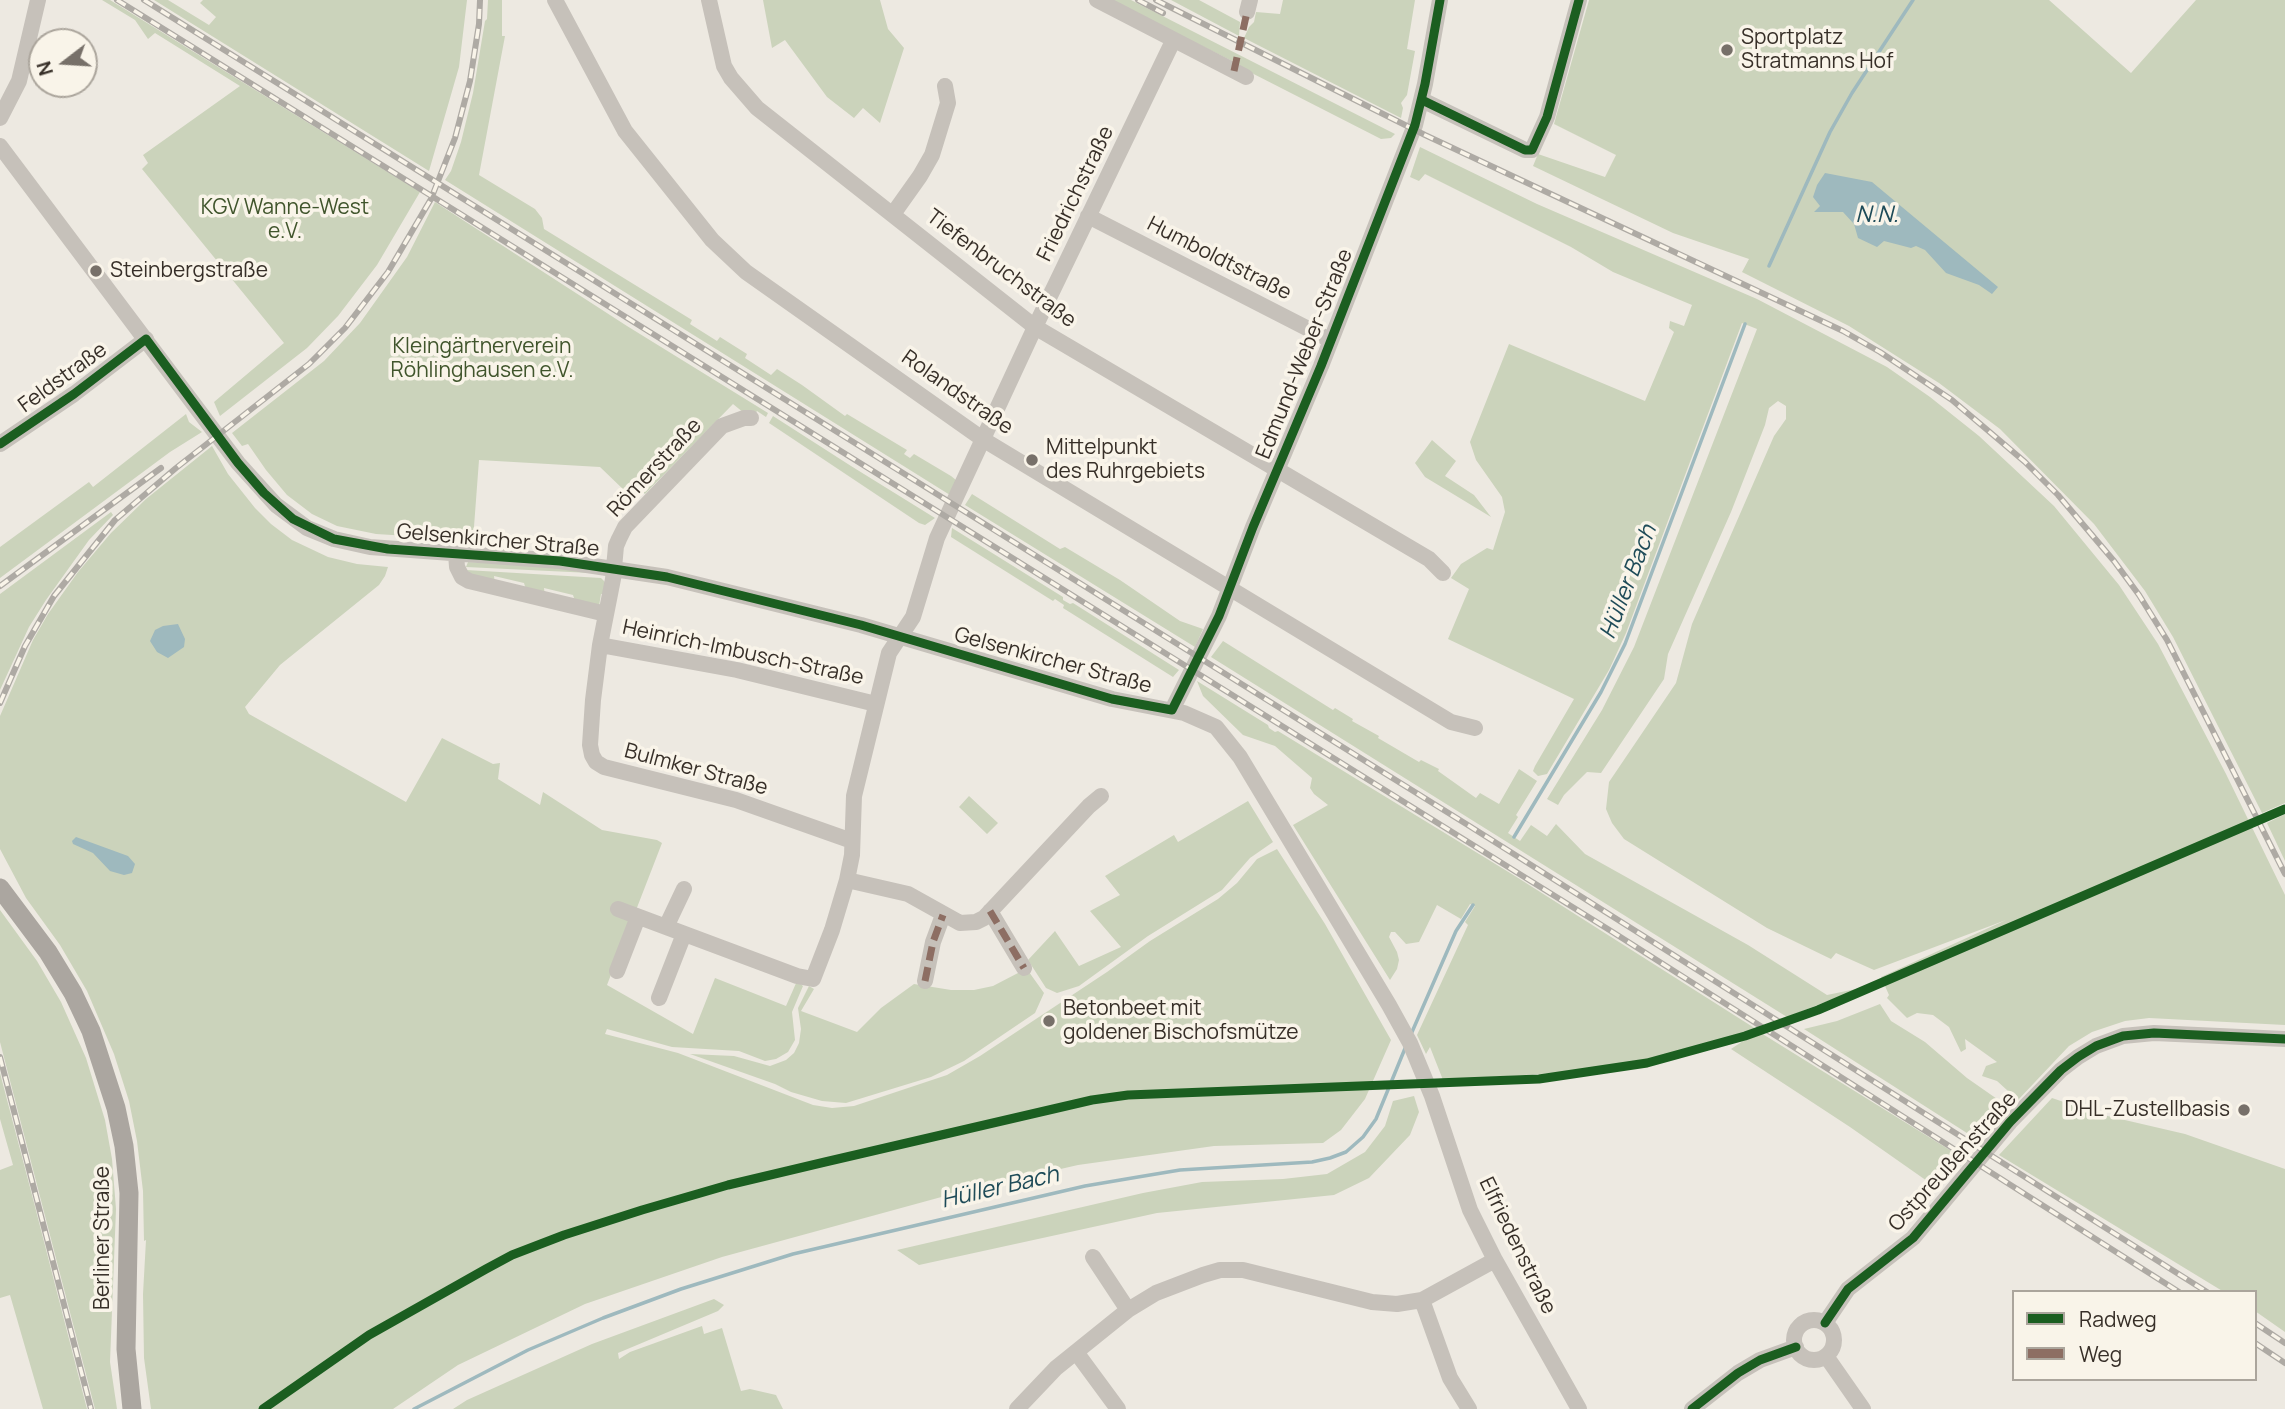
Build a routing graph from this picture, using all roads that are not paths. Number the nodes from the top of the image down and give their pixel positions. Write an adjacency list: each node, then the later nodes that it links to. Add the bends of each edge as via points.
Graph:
1 (38, 0): 11 (street, via 19,81)
2 (555, 0): 19 (street, Rolandstraße, via 625,131 726,254)
3 (709, 0): 13 (street, Tiefenbruchstraße, via 724,66 742,92)
4 (1097, 0): 7 (street)
5 (1440, 0): 10 (street, Edmund-Weber-Straße)
6 (1579, 0): 10 (street, via 1547,117 1532,150)
7 (1173, 41): 8 (street); 14 (street, Friedrichstraße)
8 (1246, 77)
9 (945, 86): 13 (street, via 948,103 932,155)
10 (1422, 100): 17 (street, Edmund-Weber-Straße)
11 (0, 118)
12 (0, 146): 16 (street, Gelsenkircher Straße)
13 (893, 214): 15 (street, Tiefenbruchstraße)
14 (1088, 216): 15 (street, Friedrichstraße); 17 (street, Humboldtstraße)
15 (1035, 327): 19 (street, Friedrichstraße); 21 (street, Tiefenbruchstraße)
16 (146, 339): 20 (street, Feldstraße); 22 (street, Gelsenkircher Straße, via 251,479 293,519 320,534 357,545)
17 (1330, 340): 21 (street, Edmund-Weber-Straße)
18 (751, 418): 23 (street, Römerstraße, via 722,426 625,527 616,546)
19 (984, 440): 25 (street, Rolandstraße); 27 (street, Friedrichstraße, via 937,538 912,617)
20 (0, 444)
21 (1278, 470): 24 (street, Tiefenbruchstraße, via 1429,559); 25 (street, Edmund-Weber-Straße)
22 (456, 554): 23 (street, Gelsenkircher Straße); 26 (street, Gelsenkircher Straße, via 457,567 469,581)
23 (614, 568): 26 (street, Bulmker Straße); 27 (street, Gelsenkircher Straße)
24 (1443, 573)
25 (1230, 589): 30 (street, Edmund-Weber-Straße); 31 (street, Rolandstraße, via 1451,722)
26 (606, 614): 28 (street, Bulmker Straße)
27 (899, 635): 29 (street, Heinrich-Imbusch-Straße, via 889,653); 30 (street, Gelsenkircher Straße, via 1112,699)
28 (600, 645): 29 (street, Heinrich-Imbusch-Straße, via 737,670); 33 (street, Bulmker Straße, via 590,745 596,762 629,775 736,800)
29 (877, 704): 33 (street, Heinrich-Imbusch-Straße, via 854,796)
30 (1172, 710): 48 (street, Gelsenkircher Straße, via 1216,727 1232,744 1396,1018)
31 (1475, 729)
32 (1101, 796): 38 (street)
33 (852, 841): 34 (street, Heinrich-Imbusch-Straße)
34 (847, 880): 39 (street, via 908,894); 42 (street, Heinrich-Imbusch-Straße, via 813,979)
35 (0, 888): 57 (main road, Berliner Straße, via 73,993 91,1031 116,1108 129,1193 126,1349)
36 (684, 889): 41 (street)
37 (618, 909): 40 (street, Heinrich-Imbusch-Straße)
38 (990, 911): 39 (street, via 969,924); 43 (street)
39 (943, 915): 45 (street)
40 (638, 917): 41 (street, Heinrich-Imbusch-Straße); 44 (street)
41 (666, 927): 42 (street, Heinrich-Imbusch-Straße)
42 (684, 934): 46 (street)
43 (1024, 968)
44 (617, 971)
45 (925, 981)
46 (659, 998)
47 (2285, 1039): 53 (street, Ostpreußenstraße, via 2154,1033 2123,1036 2078,1057 2010,1122 1913,1238 1848,1289)
48 (1432, 1096): 50 (street, Elfriedenstraße, via 1471,1210)
49 (1093, 1257): 52 (street)
50 (1495, 1260): 51 (street); 61 (street, Elfriedenstraße)
51 (1422, 1300): 52 (street, via 1372,1302 1232,1269 1188,1280); 60 (street, via 1447,1371)
52 (1128, 1310): 55 (street)
53 (1825, 1322): 54 (street, via 1804,1323 1796,1332); 56 (street, via 1835,1340)
54 (1796, 1347): 56 (street, via 1811,1360); 62 (street, via 1753,1364)
55 (1076, 1352): 58 (street); 59 (street)
56 (1826, 1356): 63 (street)
57 (132, 1409)
58 (1017, 1409)
59 (1118, 1409)
60 (1469, 1409)
61 (1579, 1409)
62 (1692, 1409)
63 (1863, 1409)

